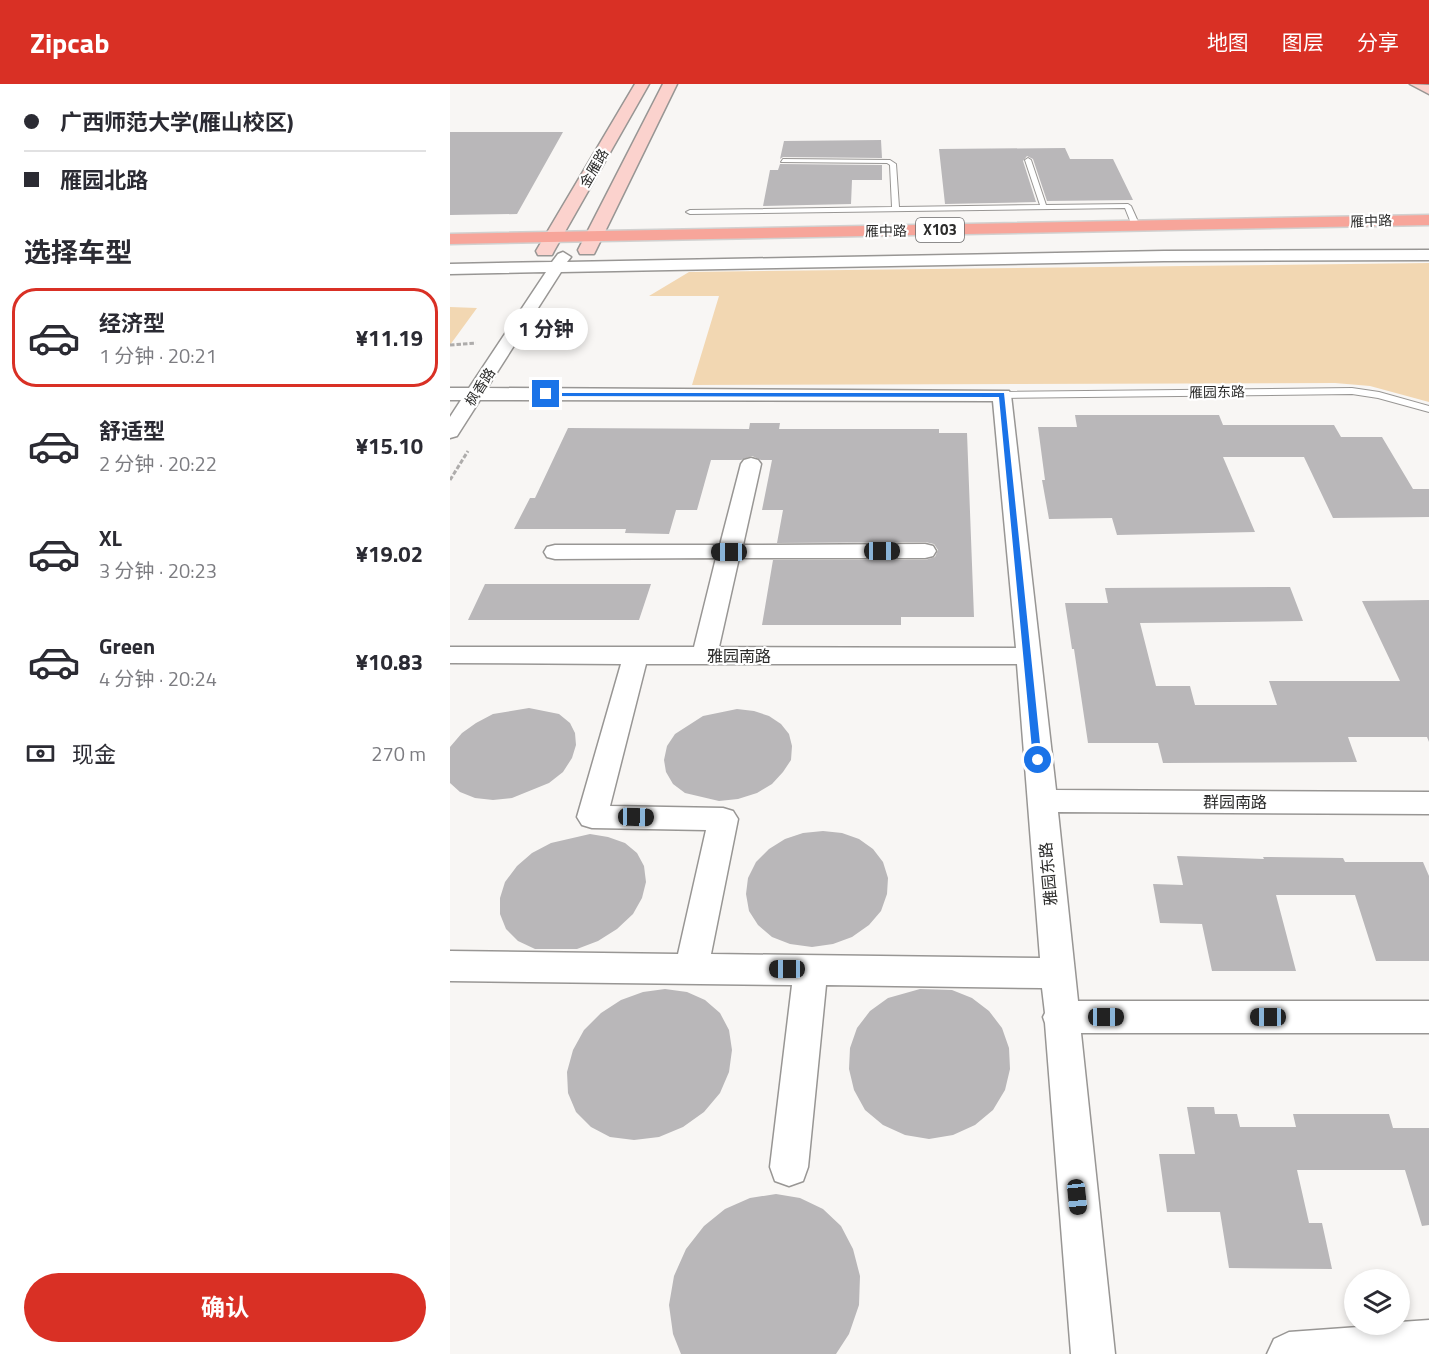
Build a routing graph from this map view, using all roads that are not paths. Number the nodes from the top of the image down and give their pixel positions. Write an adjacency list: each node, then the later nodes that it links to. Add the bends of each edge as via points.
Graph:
1 (642, 84): 15 (street, 金雁路)
2 (670, 84): 14 (street, 金雁路)
3 (1417, 84): 4 (street)
4 (1429, 90)
5 (1028, 160): 7 (lane)
6 (783, 161): 8 (lane, via 888,161 894,164)
7 (1044, 207): 8 (lane); 11 (lane, via 1128,206)
8 (896, 210): 9 (lane)
9 (690, 212)
10 (1429, 220): 11 (main road, 雁中路 / X103)
11 (1136, 226): 14 (main road, 雁中路 / X103)
12 (1429, 235): 14 (main road, 雁中路 / X103)
13 (450, 239): 15 (main road, 雁中路 / X103)
14 (590, 243): 15 (main road, 雁中路 / X103); 16 (main road, 雁中路 / X103)
15 (549, 244): 16 (main road, 雁中路 / X103); 17 (main road, 雁中路 / X103)
16 (567, 251): 19 (street, 枫香路)
17 (450, 253)
18 (1429, 255): 19 (street)
19 (556, 267): 20 (street); 22 (street, 枫香路)
20 (450, 269)
21 (450, 394): 22 (street)
22 (475, 394): 23 (street); 25 (street, 枫香路)
23 (1002, 395): 24 (lane, 雁园东路, via 1352,391 1379,394); 33 (street, 雅园东路)
24 (1429, 409)
25 (450, 432)
26 (751, 464): 29 (street)
27 (925, 551): 29 (street)
28 (555, 552): 29 (street)
29 (729, 552): 32 (street)
30 (450, 655): 31 (street, 雅园南路)
31 (636, 655): 32 (street, 雅园南路); 37 (street, via 592,817 723,819)
32 (704, 656): 33 (street, 雅园南路)
33 (1029, 656): 34 (street, 雅园东路)
34 (1042, 801): 35 (street, 群园南路); 39 (street, 雅园东路)
35 (1429, 803)
36 (450, 966): 37 (street)
37 (692, 968): 38 (street)
38 (811, 970): 39 (street); 42 (street)
39 (1056, 973): 40 (street, 雅园东路)
40 (1060, 1017): 41 (street); 44 (street, 雅园东路)
41 (1429, 1017)
42 (789, 1167)
43 (1429, 1341): 45 (street)
44 (1093, 1354)
45 (1289, 1354)

